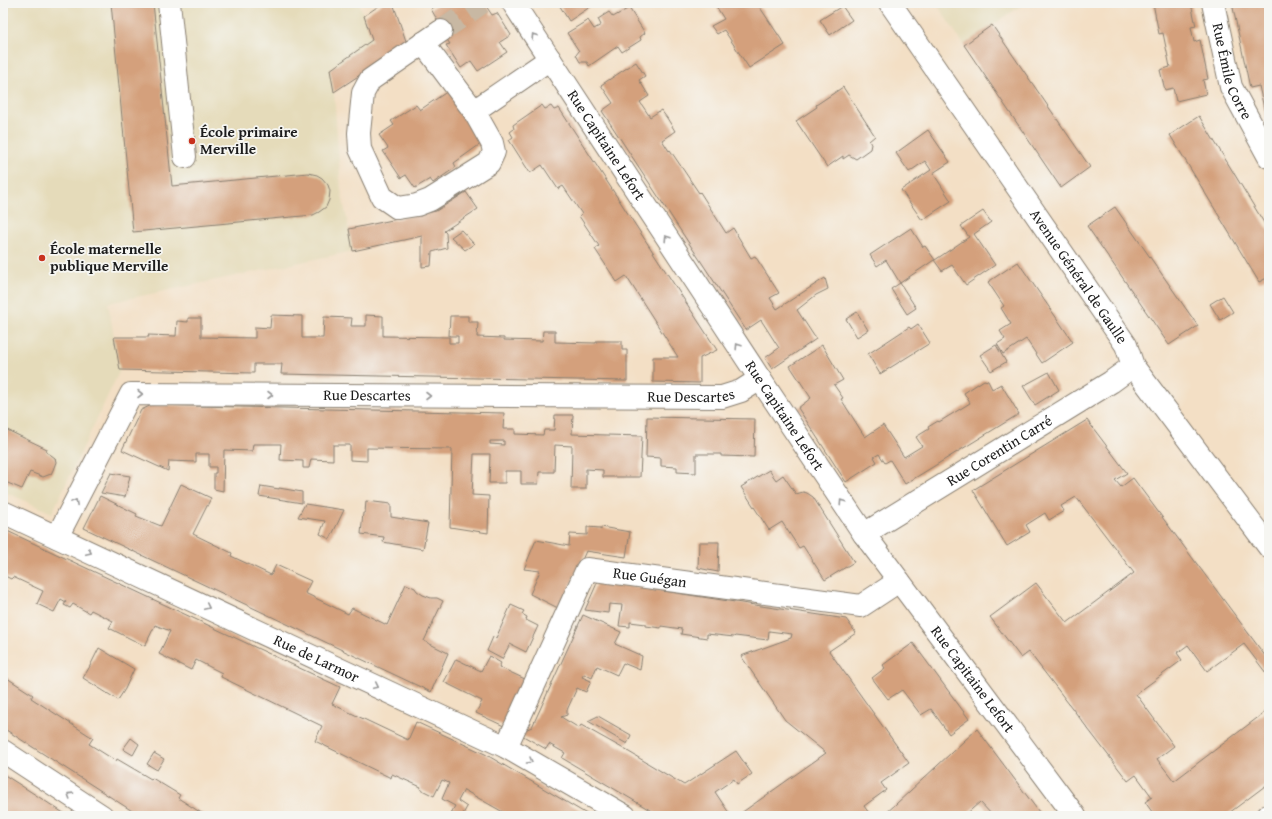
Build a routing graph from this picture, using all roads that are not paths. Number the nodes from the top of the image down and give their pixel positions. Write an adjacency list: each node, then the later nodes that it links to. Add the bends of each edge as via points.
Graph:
1 (169, 3): 9 (street)
2 (513, 3): 7 (street, Rue Capitaine Lefort, one-way to 2)
3 (890, 3): 11 (street, Avenue Général de Gaulle, via 1126,346)
4 (1212, 3): 10 (street, Rue Émile Corre, via 1231,87)
5 (441, 31): 6 (street)
6 (423, 43): 8 (street); 8 (street, via 370,80 363,93 360,149 382,197 398,208 417,205 430,200 489,163 494,152 492,143)
7 (550, 59): 8 (street); 12 (street, Rue Capitaine Lefort, one-way to 7)
8 (474, 111)
9 (185, 157)
10 (1269, 157)
11 (1133, 366): 14 (street, Rue Corentin Carré); 16 (street, Avenue Général de Gaulle)
12 (760, 379): 14 (street, Rue Capitaine Lefort, one-way to 12); 15 (street, Rue Descartes, one-way to 12, via 131,394 722,397 740,391)
13 (3, 512): 15 (street, Rue de Larmor)
14 (864, 534): 17 (street, Rue Capitaine Lefort)
15 (57, 537): 18 (street, Rue de Larmor, one-way to 18)
16 (1269, 547)
17 (899, 581): 18 (street, Rue Guégan, via 861,606 587,569); 22 (street, Rue Capitaine Lefort)
18 (506, 747): 21 (street, Rue de Larmor, one-way to 21)
19 (3, 751): 20 (street, one-way to 19)
20 (102, 816)
21 (625, 816)
22 (1075, 816)

